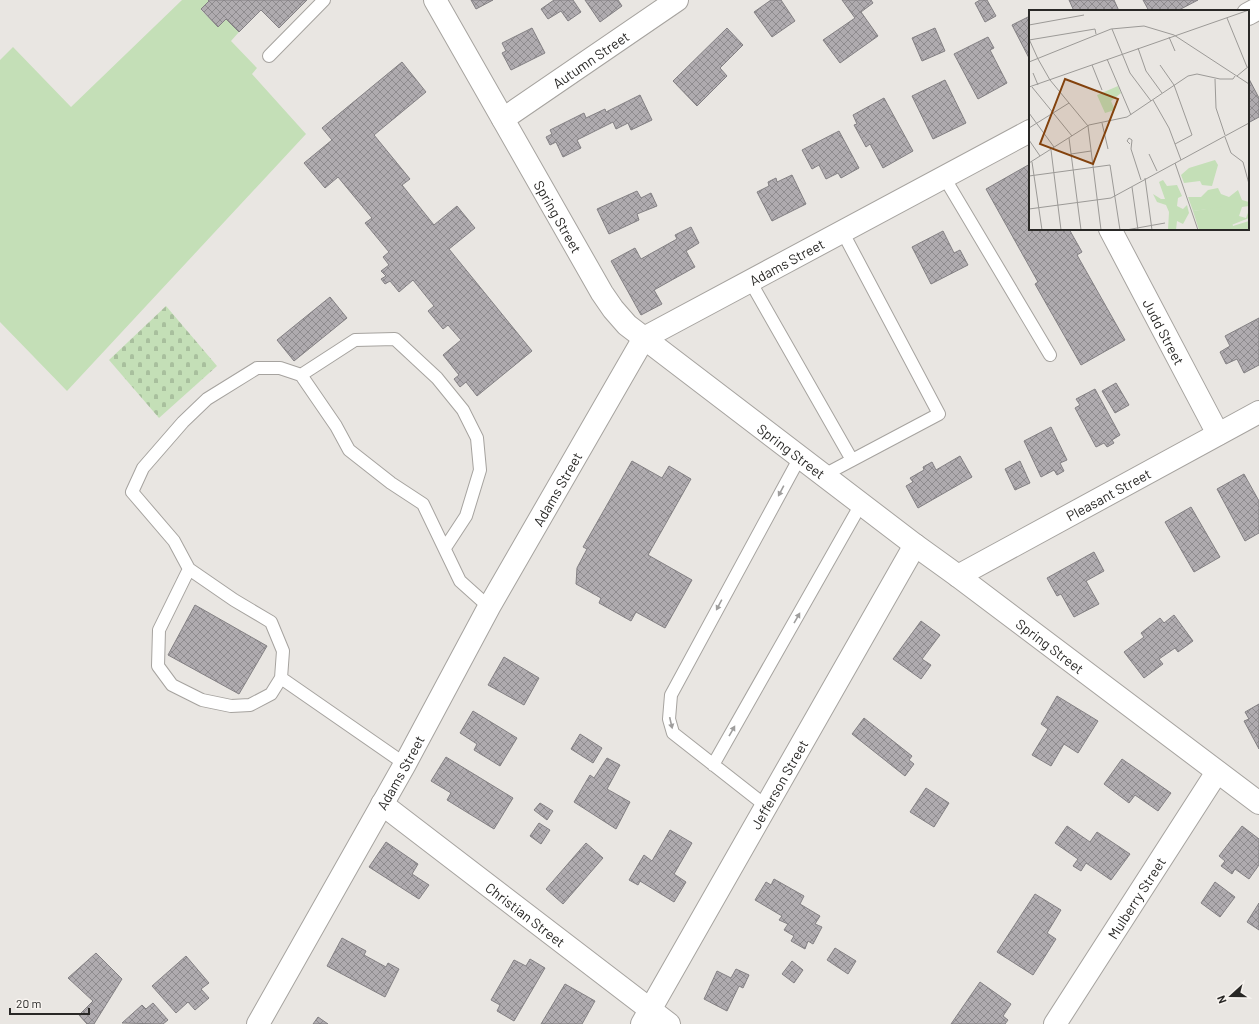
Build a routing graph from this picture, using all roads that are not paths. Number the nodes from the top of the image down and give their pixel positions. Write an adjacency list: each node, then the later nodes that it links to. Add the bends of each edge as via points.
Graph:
1 (324, 0): 6 (lane)
2 (435, 0): 7 (street, Spring Street)
3 (677, 0): 7 (street, Autumn Street)
4 (1259, 8): 5 (street)
5 (1249, 13)
6 (269, 56)
7 (503, 119): 13 (street, Spring Street, via 613,310 627,326)
8 (1029, 132): 9 (street, Adams Street)
9 (944, 177): 11 (street, Adams Street); 14 (lane)
10 (1111, 230): 17 (street, Judd Street)
11 (842, 232): 12 (street, Adams Street); 19 (lane, via 939,414)
12 (750, 281): 13 (street, Adams Street); 19 (lane)
13 (644, 338): 18 (street, Spring Street); 26 (street, Adams Street)
14 (1050, 355)
15 (301, 375): 23 (lane, via 349,450 423,504); 23 (lane, via 355,340 395,339 437,378 463,410 477,438 480,470 466,516); 24 (lane, via 280,368 258,368 207,399 143,468 132,492 174,541)
16 (1259, 412): 17 (street, Pleasant Street)
17 (1218, 434): 25 (street, Pleasant Street)
18 (800, 457): 20 (street, Spring Street); 29 (lane, one-way to 29, via 671,695 669,719 673,733)
19 (852, 460): 20 (lane)
20 (824, 475): 21 (street, Spring Street)
21 (861, 504): 22 (street, Spring Street); 29 (lane, one-way to 21)
22 (915, 545): 25 (street, Spring Street); 33 (street, Jefferson Street)
23 (445, 548): 26 (lane, via 460,581)
24 (188, 569): 27 (lane, via 271,622 283,651); 27 (lane, via 159,630 158,666 172,685 202,700 237,706 250,705 271,694)
25 (958, 576): 30 (street, Spring Street)
26 (489, 607): 28 (street, Adams Street)
27 (281, 678): 28 (lane)
28 (405, 764): 32 (street, Adams Street)
29 (713, 765): 33 (lane)
30 (1217, 772): 31 (street, Spring Street); 37 (street, Mulberry Street)
31 (1259, 803)
32 (382, 804): 34 (street, Christian Street); 35 (street, Adams Street)
33 (766, 806): 34 (street, Jefferson Street)
34 (646, 1017): 36 (street, Christian Street)
35 (258, 1024)
36 (669, 1024)
37 (1055, 1024)

